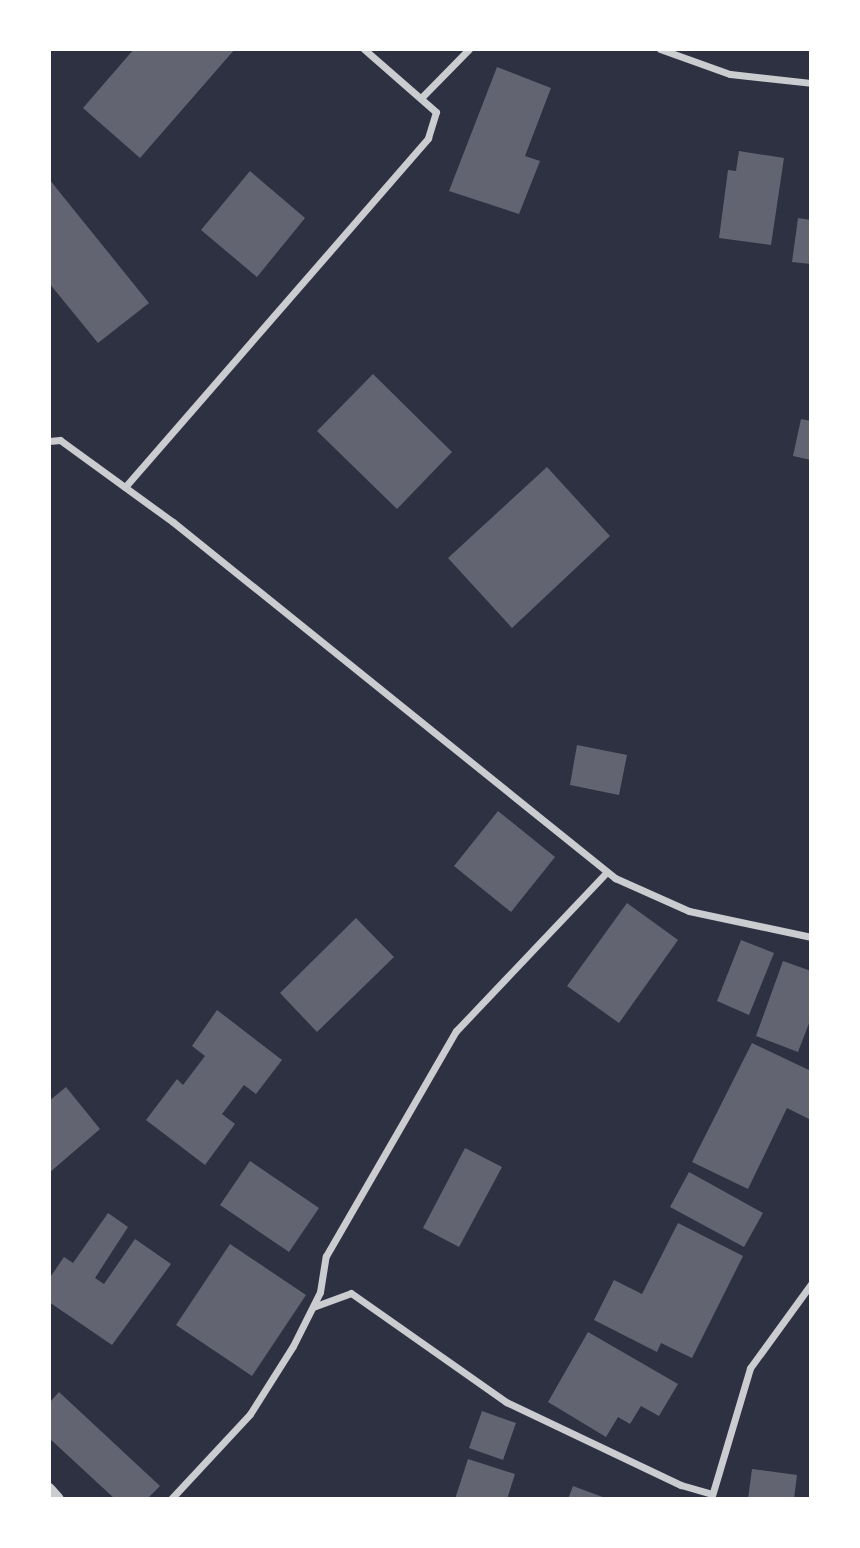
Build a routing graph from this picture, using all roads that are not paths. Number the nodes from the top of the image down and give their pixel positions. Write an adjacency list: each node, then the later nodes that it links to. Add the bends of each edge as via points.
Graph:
1 (364, 49): 5 (street)
2 (469, 49): 5 (street)
3 (660, 49): 4 (street, via 730,74)
4 (811, 83)
5 (421, 98): 7 (street, via 436,112 428,138)
6 (49, 441): 7 (street, via 60,440)
7 (125, 487): 8 (street, via 334,649)
8 (607, 872): 9 (street, via 690,911); 11 (street, via 456,1031 326,1256 320,1292)
9 (811, 937)
10 (811, 1283): 13 (street, via 750,1368)
11 (312, 1308): 13 (street, via 351,1293 506,1402); 15 (street, via 250,1414)
12 (49, 1489): 14 (street)
13 (711, 1496)
14 (58, 1499)
15 (172, 1499)

